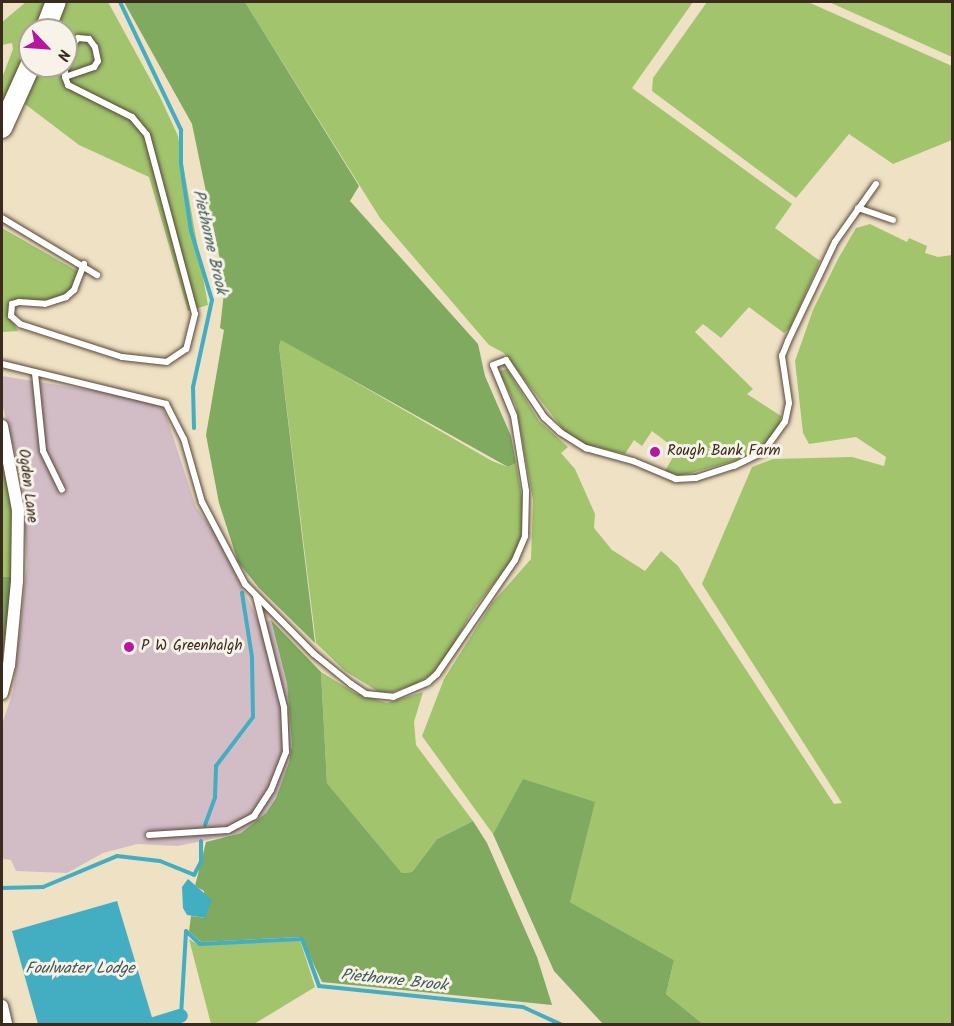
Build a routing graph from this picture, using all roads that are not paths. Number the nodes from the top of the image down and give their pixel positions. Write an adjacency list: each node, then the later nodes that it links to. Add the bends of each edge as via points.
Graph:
1 (56, 2): 2 (main road)
2 (50, 18)
3 (78, 38): 4 (lane, via 89,39 98,61 94,67)
4 (78, 73)
5 (25, 78): 7 (main road)
6 (66, 78): 12 (lane, via 74,90 132,117 147,135 195,314 186,349 166,362 122,357 20,324 11,316 12,304 45,304 66,297 75,290)
7 (2, 128)
8 (876, 184): 9 (lane)
9 (858, 208): 11 (lane); 18 (lane, via 817,276 782,356 789,404 785,422 763,452 734,466 676,480 633,461 586,448 544,417 506,360 493,365 514,416 526,491 525,536 515,560 444,665 428,682 393,697 366,694 314,654)
10 (2, 218): 12 (lane)
11 (893, 220)
12 (84, 264): 13 (lane)
13 (98, 275)
14 (2, 364): 15 (lane)
15 (35, 374): 17 (lane, via 43,452); 18 (lane, via 155,398 166,404 184,439 202,502)
16 (2, 426): 19 (street, Ogden Lane, via 18,510 17,581 9,665)
17 (62, 490)
18 (255, 595): 20 (lane, via 284,707 286,752 271,790 254,816 228,830)
19 (2, 693)
20 (149, 835)
21 (2, 1006): 22 (street)
22 (6, 1024)

